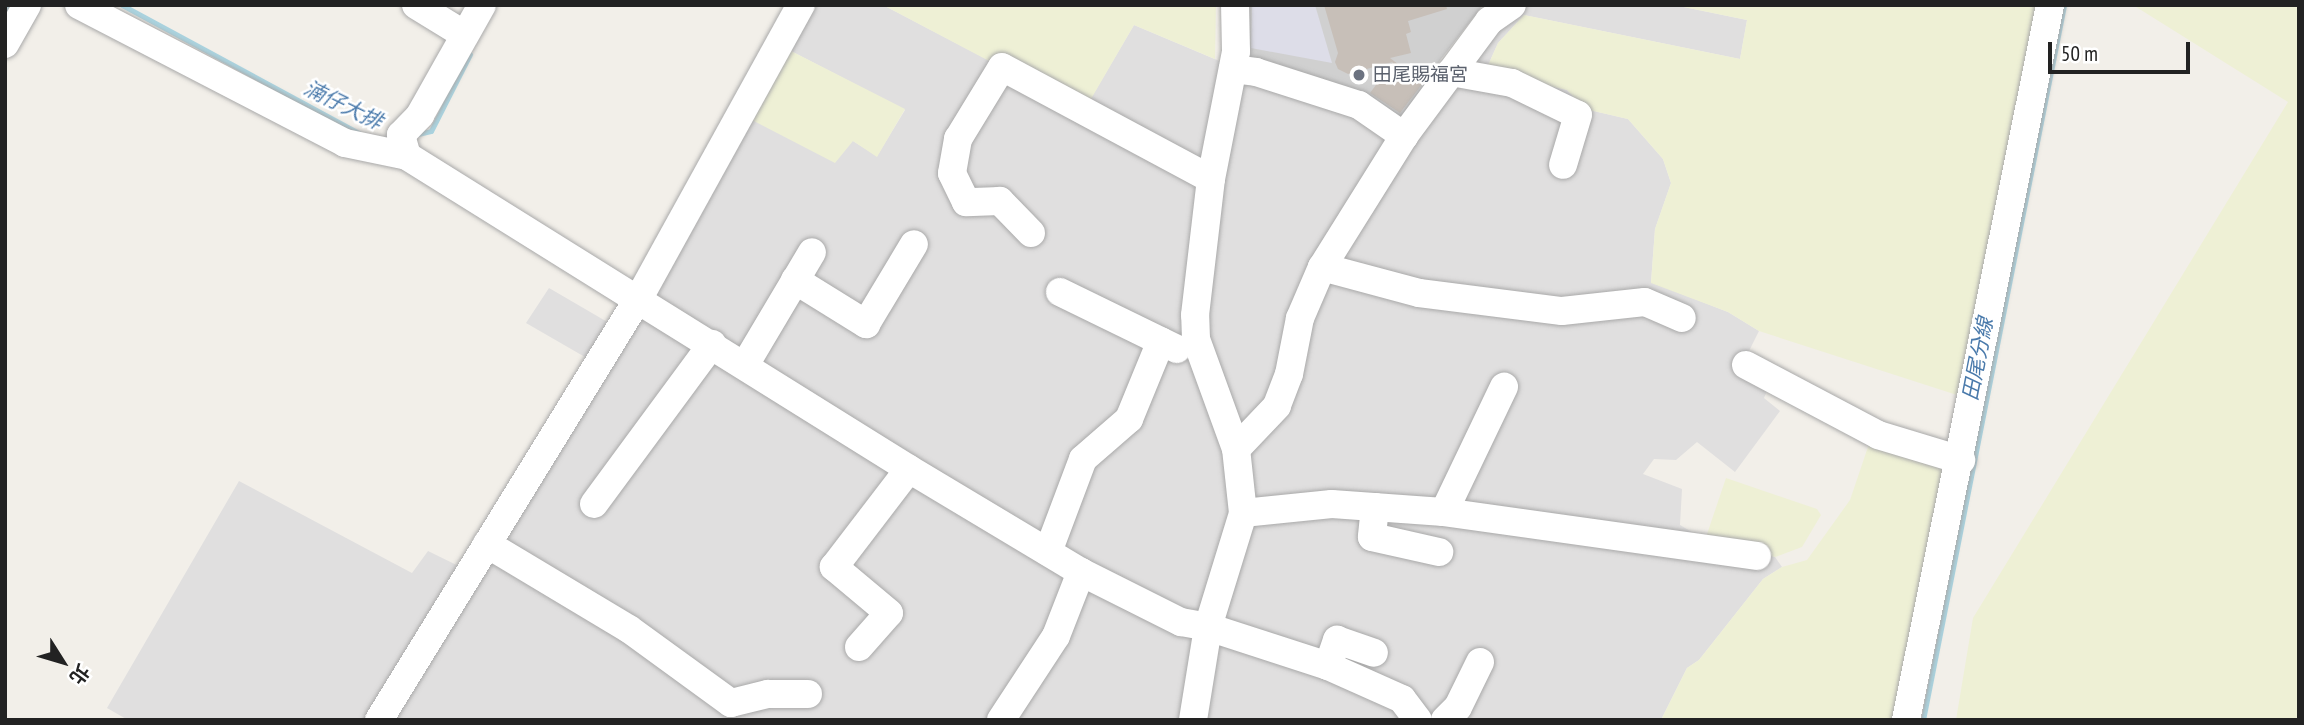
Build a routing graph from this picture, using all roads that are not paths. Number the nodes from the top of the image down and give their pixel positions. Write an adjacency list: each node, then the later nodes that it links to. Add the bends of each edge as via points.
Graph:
1 (27, 5): 10 (street)
2 (79, 5): 14 (street, via 345,143)
3 (416, 5): 9 (street)
4 (482, 5): 9 (street)
5 (801, 5): 23 (street)
6 (1235, 5): 11 (street)
7 (1513, 5): 12 (street, via 1489,21)
8 (2050, 5): 32 (street)
9 (465, 35): 14 (street)
10 (5, 44)
11 (1240, 56): 13 (street, via 1256,72 1359,106); 16 (street)
12 (1451, 72): 13 (street); 15 (street, via 1512,83 1578,115)
13 (1404, 136): 20 (street)
14 (404, 145): 23 (street)
15 (1563, 165)
16 (1211, 179): 17 (street, via 1002,67 958,139 952,173 966,202 1000,201); 27 (street, via 1195,315)
17 (1031, 233)
18 (915, 244): 21 (street, via 866,324)
19 (812, 252): 21 (street)
20 (1322, 267): 24 (street, via 1419,293 1562,311 1645,302); 31 (street, via 1300,318 1289,374 1277,406)
21 (795, 280): 28 (street)
22 (1060, 292): 25 (street)
23 (639, 298): 26 (street); 38 (street)
24 (1682, 318)
25 (1161, 341): 27 (street); 39 (street, via 1129,419 1083,459)
26 (712, 344): 28 (street); 34 (street)
27 (1203, 361): 31 (street)
28 (745, 365): 33 (street)
29 (1746, 365): 32 (street, via 1878,435)
30 (1504, 387): 36 (street)
31 (1236, 449): 37 (street)
32 (1961, 460): 54 (street)
33 (909, 470): 39 (street); 44 (street, via 834,567 889,613)
34 (594, 504)
35 (1375, 507): 36 (street); 37 (street, via 1332,504); 40 (street, via 1372,537)
36 (1444, 512): 41 (street)
37 (1243, 513): 43 (street)
38 (487, 544): 48 (street, via 629,629 731,703 768,694); 49 (street)
39 (1048, 552): 42 (street)
40 (1439, 552)
41 (1757, 556)
42 (1081, 572): 43 (street, via 1181,622); 50 (street, via 1056,636)
43 (1208, 627): 47 (street); 51 (street)
44 (859, 647)
45 (1374, 653): 47 (street, via 1337,640)
46 (1480, 662): 53 (street, via 1458,707)
47 (1328, 666): 52 (street, via 1402,699)
48 (808, 694)
49 (382, 719)
50 (1001, 720)
51 (1193, 720)
52 (1418, 720)
53 (1445, 720)
54 (1906, 720)

